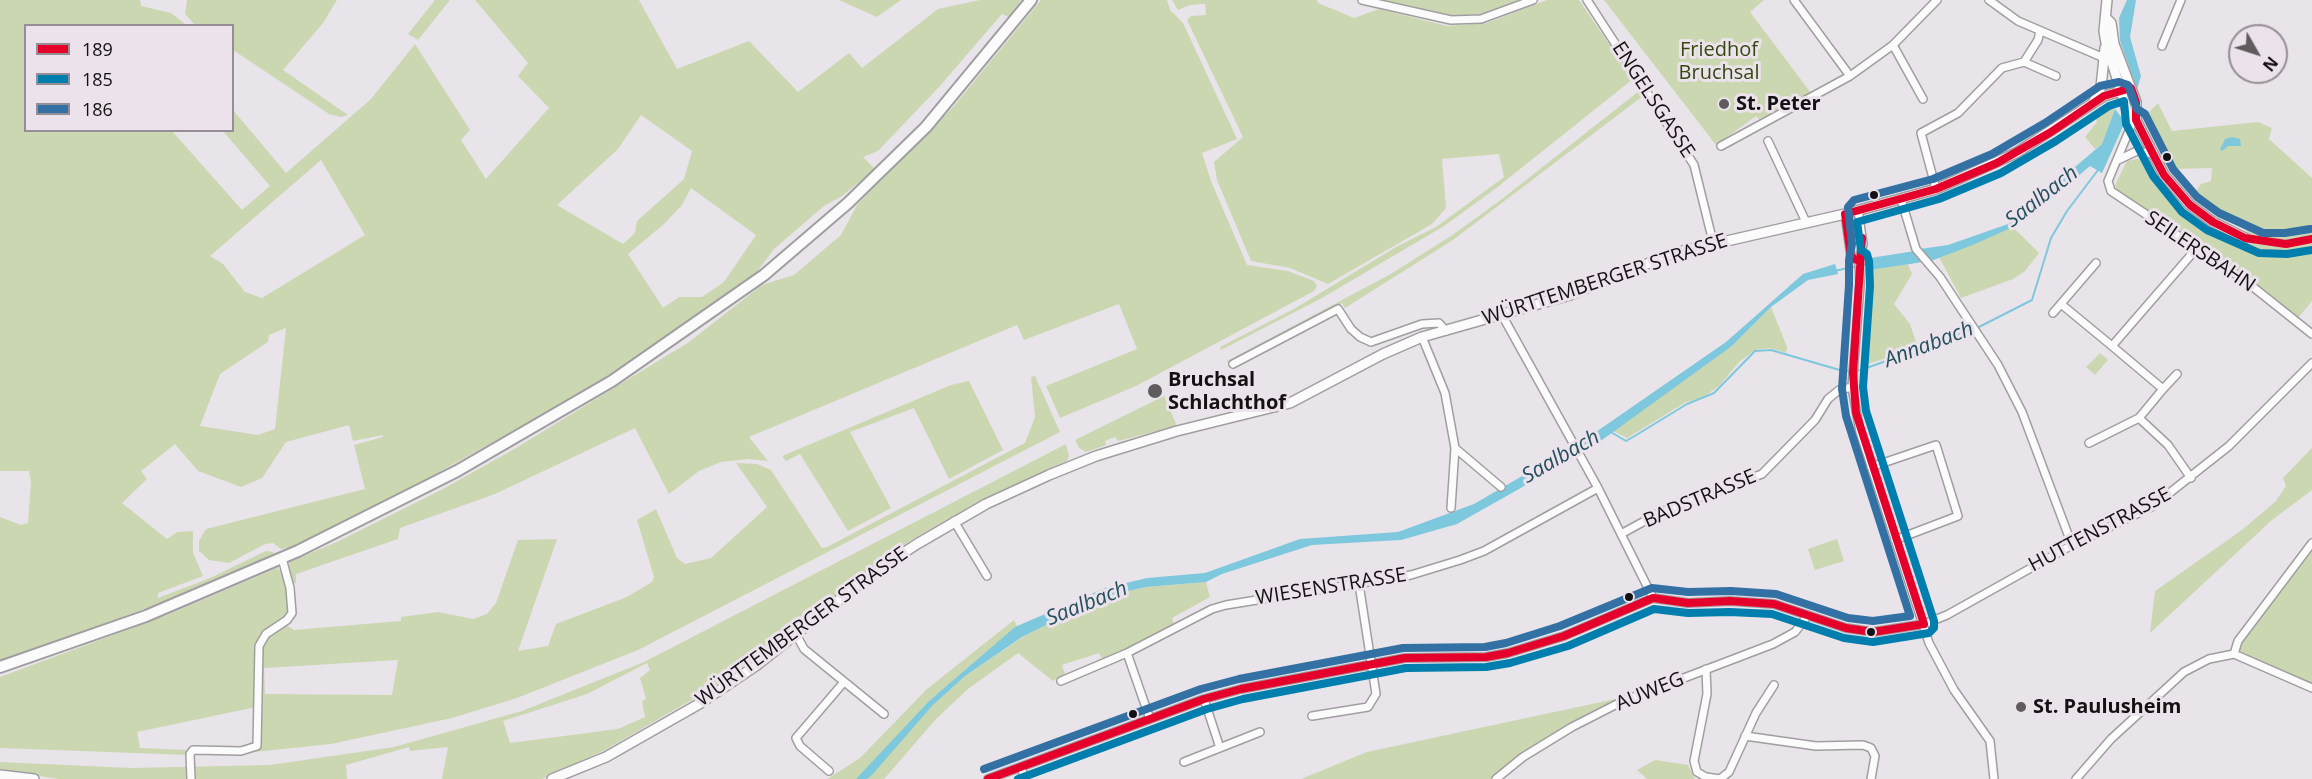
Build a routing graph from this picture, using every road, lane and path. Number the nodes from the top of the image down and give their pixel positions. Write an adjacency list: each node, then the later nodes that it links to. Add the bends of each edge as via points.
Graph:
1 (1031, 0): 62 (main road, via 926,127 848,203 764,275 579,402 457,471)
2 (1362, 0): 3 (street, via 1451,20 1481,19)
3 (1533, 0)
4 (1587, 0): 33 (street, ENGELSGASSE, via 1694,165)
5 (1794, 0): 17 (street)
6 (1938, 0): 13 (street)
7 (1989, 0): 11 (street)
8 (2108, 0): 10 (main road)
9 (2181, 0): 14 (street)
10 (2106, 18): 12 (main road); 19 (main road, via 2111,23 2127,78)
11 (2040, 31): 15 (street); 16 (street)
12 (2106, 43): 15 (main road); 19 (main road)
13 (1893, 45): 17 (street); 20 (street)
14 (2162, 46)
15 (2104, 58): 21 (main road, via 2101,87)
16 (2024, 62): 18 (street); 27 (street, via 2002,68 1958,113 1921,133)
17 (1850, 76): 24 (street)
18 (2056, 76)
19 (2123, 91): 21 (main road, WÜRTTEMBERGER STRASSE); 22 (main road); 22 (main road, via 2135,100)
20 (1923, 99)
21 (2092, 103): 27 (main road, WÜRTTEMBERGER STRASSE, via 2016,153)
22 (2131, 117): 25 (main road); 26 (street, SEILERSBAHN)
23 (1768, 141): 31 (street)
24 (1721, 146)
25 (2153, 154): 26 (street, via 2128,153); 32 (main road, via 2164,175 2190,205)
26 (2116, 162): 34 (street, SEILERSBAHN, via 2108,181 2111,191)
27 (1936, 189): 28 (main road, WÜRTTEMBERGER STRASSE)
28 (1900, 199): 29 (main road, WÜRTTEMBERGER STRASSE); 61 (street, via 1916,249 1998,365 2022,412)
29 (1858, 210): 30 (main road, WÜRTTEMBERGER STRASSE); 35 (street, via 1863,244)
30 (1845, 214): 31 (main road, WÜRTTEMBERGER STRASSE); 35 (street, via 1851,257)
31 (1806, 222): 33 (main road, WÜRTTEMBERGER STRASSE)
32 (2245, 238)
33 (1713, 242): 39 (main road, WÜRTTEMBERGER STRASSE, via 1674,253 1570,295)
34 (2197, 248): 41 (street, SEILERSBAHN); 43 (street)
35 (1859, 261): 47 (street)
36 (2096, 263): 37 (street)
37 (2061, 304): 38 (street); 43 (street)
38 (2054, 313)
39 (1502, 315): 40 (main road, WÜRTTEMBERGER STRASSE); 55 (street)
40 (1446, 332): 42 (main road, WÜRTTEMBERGER STRASSE); 45 (street, via 1439,323 1422,324 1371,342 1360,337 1338,309)
41 (2312, 334)
42 (1422, 337): 51 (street, via 1445,393); 57 (main road, WÜRTTEMBERGER STRASSE, via 1290,404 1178,431 1088,459)
43 (2112, 346): 48 (street)
44 (2312, 363): 53 (street, HUTTENSTRASSE)
45 (1233, 364)
46 (2177, 374): 48 (street)
47 (1852, 387): 52 (street); 58 (street, BADSTRASSE, via 1839,390 1828,399 1815,420 1762,474 1661,512)
48 (2163, 389): 49 (street)
49 (2139, 418): 50 (street); 53 (street, via 2168,445)
50 (2089, 443)
51 (1455, 448): 54 (street); 56 (street)
52 (1871, 467): 59 (street); 59 (street, via 1936,445 1958,516)
53 (2191, 478): 61 (street, HUTTENSTRASSE, via 2153,506)
54 (1501, 487)
55 (1598, 488): 58 (street); 64 (street, WIESENSTRASSE, via 1484,551 1411,575)
56 (1451, 508)
57 (954, 521): 63 (street); 68 (main road, WÜRTTEMBERGER STRASSE, via 873,573)
58 (1621, 534): 65 (street)
59 (1895, 540): 67 (street)
60 (2312, 543): 70 (street, via 2238,641)
61 (2072, 545): 67 (street, HUTTENSTRASSE)
62 (282, 558): 72 (main road, via 146,616); 90 (street, via 292,612 266,634 259,646 257,746 241,752 193,750)
63 (987, 576)
64 (1359, 584): 69 (street, WIESENSTRASSE, via 1219,607); 71 (street)
65 (1653, 598): 66 (street, HUTTENSTRASSE, via 1688,603 1774,604); 71 (street, via 1564,636 1508,653)
66 (1808, 615): 67 (street, HUTTENSTRASSE, via 1873,632); 73 (street, AUWEG, via 1795,632 1773,644)
67 (1924, 624): 96 (street, via 1939,664 1990,741)
68 (796, 636): 75 (street, via 804,649); 91 (main road, WÜRTTEMBERGER STRASSE, via 699,704 606,757)
69 (1127, 653): 74 (street, WIESENSTRASSE); 81 (street)
70 (2234, 654): 77 (street); 97 (street, via 2209,659 2184,672 2111,739)
71 (1371, 663): 78 (street); 80 (street, via 1377,694 1368,707)
72 (0, 667)
73 (1706, 669): 83 (street, via 1707,694 1694,761 1697,772 1706,777 1725,776); 94 (street, AUWEG, via 1621,702 1572,727 1522,757)
74 (1061, 681)
75 (844, 682): 79 (street); 87 (street, via 796,738)
76 (1774, 685): 83 (street)
77 (2312, 688)
78 (1204, 699): 81 (street); 84 (street)
79 (884, 714)
80 (1312, 716)
81 (1150, 719): 86 (street)
82 (1260, 732): 84 (street)
83 (1745, 736): 95 (street, via 1816,746 1871,748 1875,756)
84 (1220, 748): 85 (street)
85 (1184, 762)
86 (1021, 767): 92 (street); 93 (street)
87 (829, 771)
88 (0, 775): 89 (main road)
89 (34, 779)
90 (191, 779)
91 (554, 779)
92 (988, 779)
93 (1025, 779)
94 (1496, 779)
95 (1871, 779)
96 (1994, 779)
97 (2076, 779)

